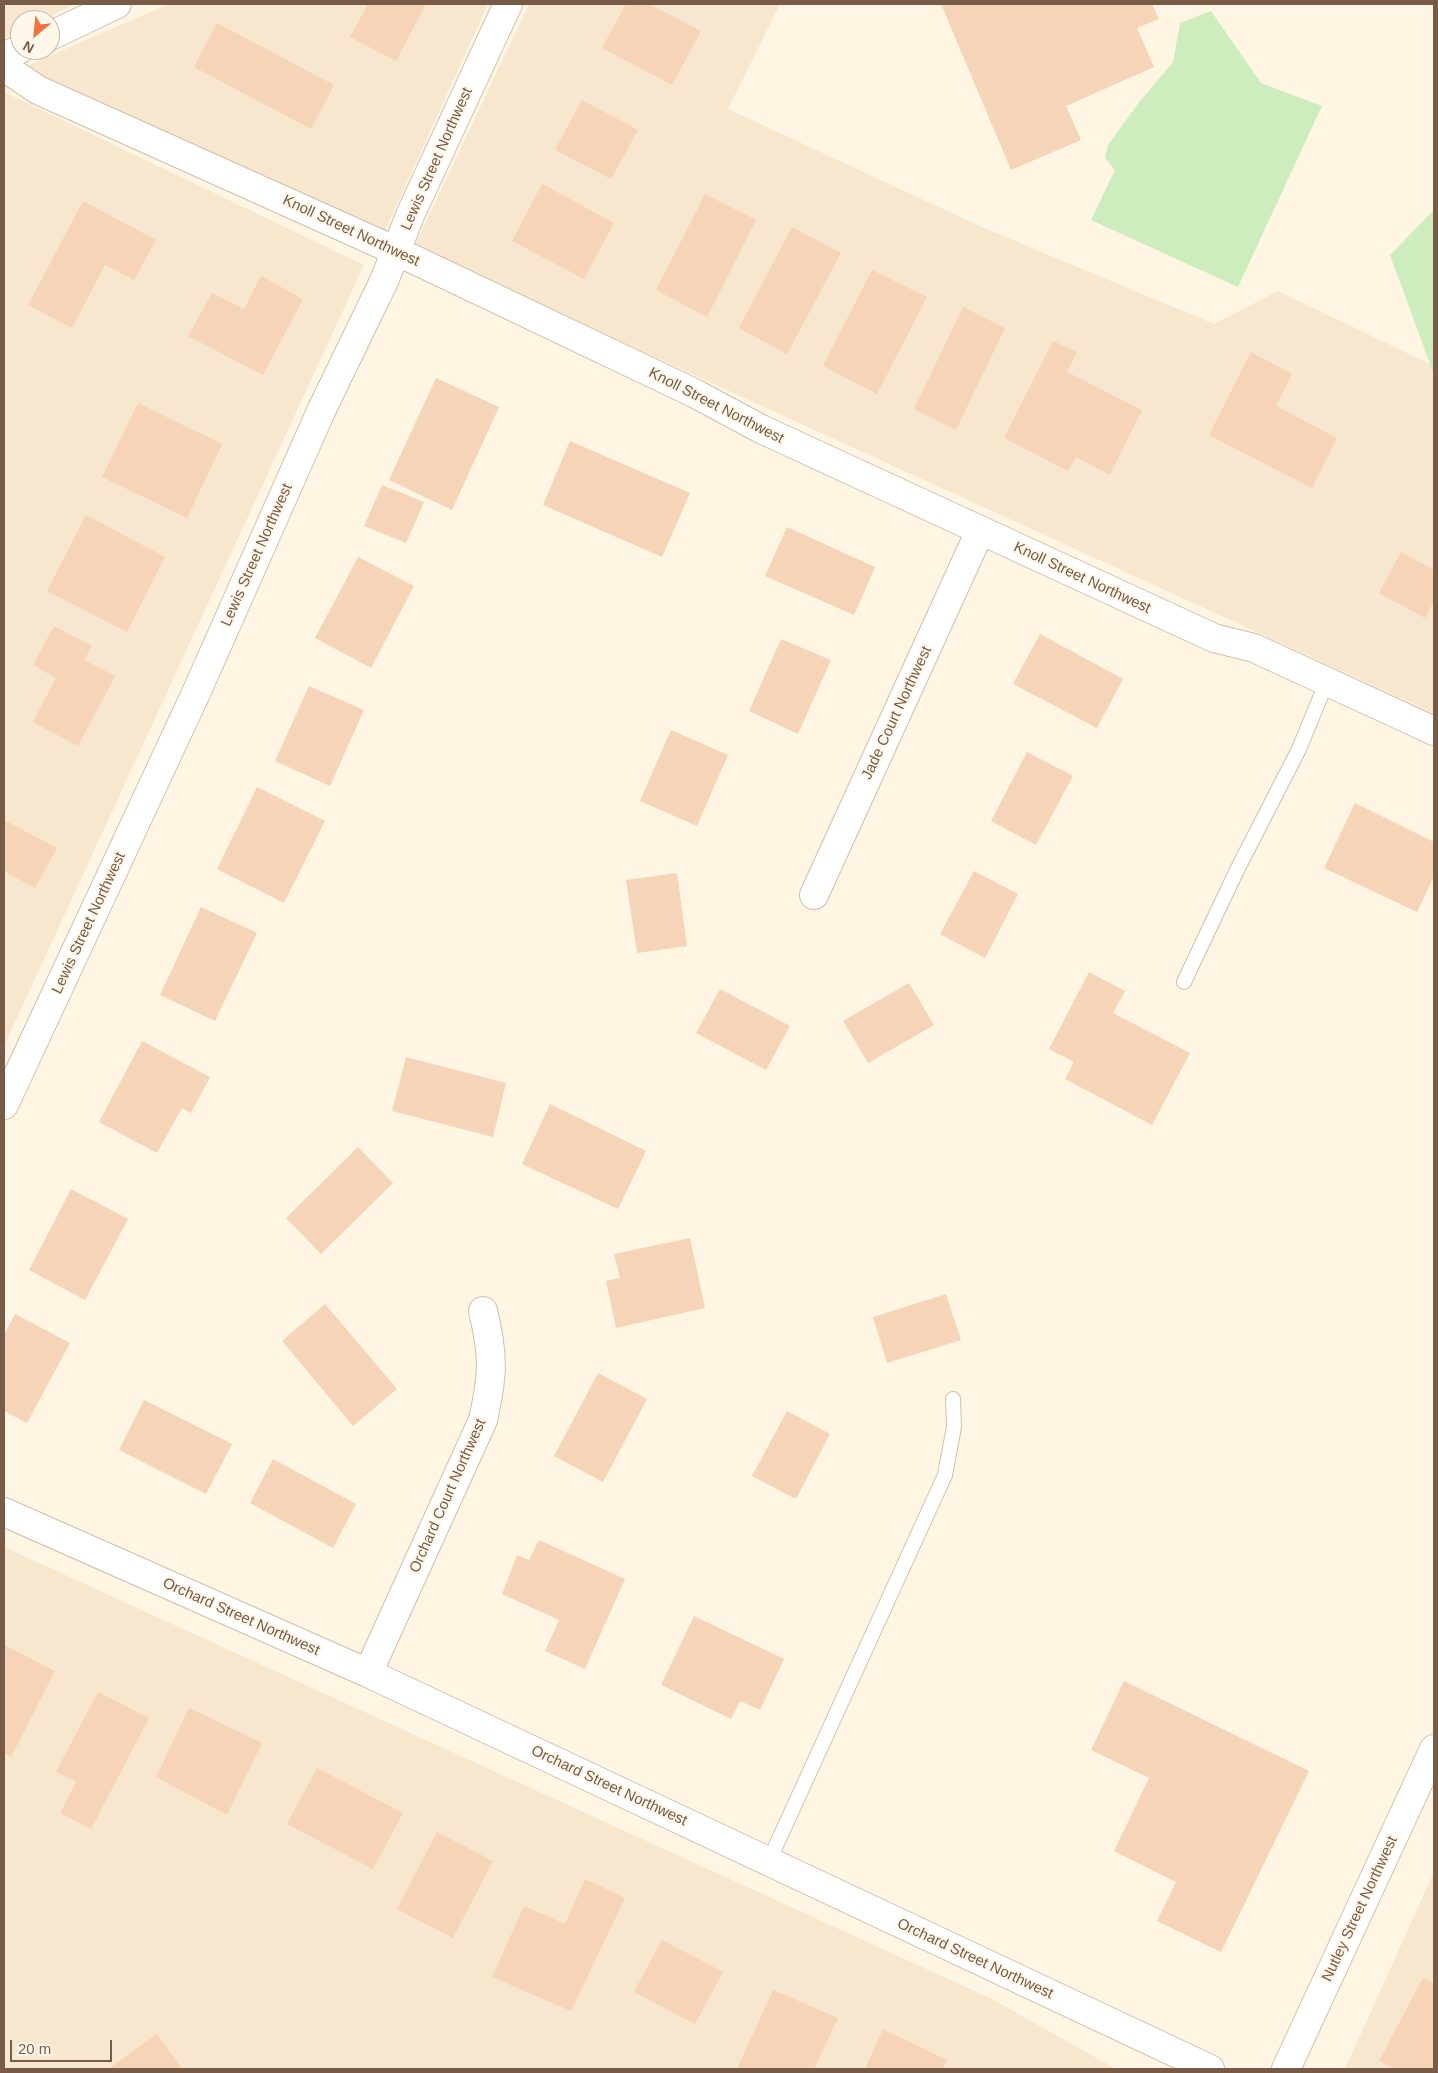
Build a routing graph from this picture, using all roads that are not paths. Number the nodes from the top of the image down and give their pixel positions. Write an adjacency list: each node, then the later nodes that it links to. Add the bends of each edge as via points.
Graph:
1 (117, 4): 3 (street)
2 (508, 4): 5 (street, Lewis Street Northwest)
3 (60, 31)
4 (4, 67): 5 (street, Knoll Street Northwest, via 38,90)
5 (396, 251): 6 (street, Knoll Street Northwest); 11 (street, Lewis Street Northwest)
6 (980, 532): 7 (street, Knoll Street Northwest, via 1214,638 1254,648); 9 (street, Jade Court Northwest)
7 (1327, 681): 8 (street, Knoll Street Northwest); 10 (lane, via 1300,749 1236,870)
8 (1434, 731)
9 (814, 895)
10 (1184, 982)
11 (4, 1105)
12 (483, 1311): 15 (street, Orchard Court Northwest, via 491,1346 491,1374 483,1420)
13 (953, 1399): 17 (lane, via 954,1427 945,1474)
14 (4, 1512): 15 (street, Orchard Street Northwest)
15 (368, 1673): 17 (street, Orchard Street Northwest)
16 (1434, 1750): 19 (street, Nutley Street Northwest)
17 (769, 1861): 18 (street, Orchard Street Northwest)
18 (1210, 2069)
19 (1286, 2069)

